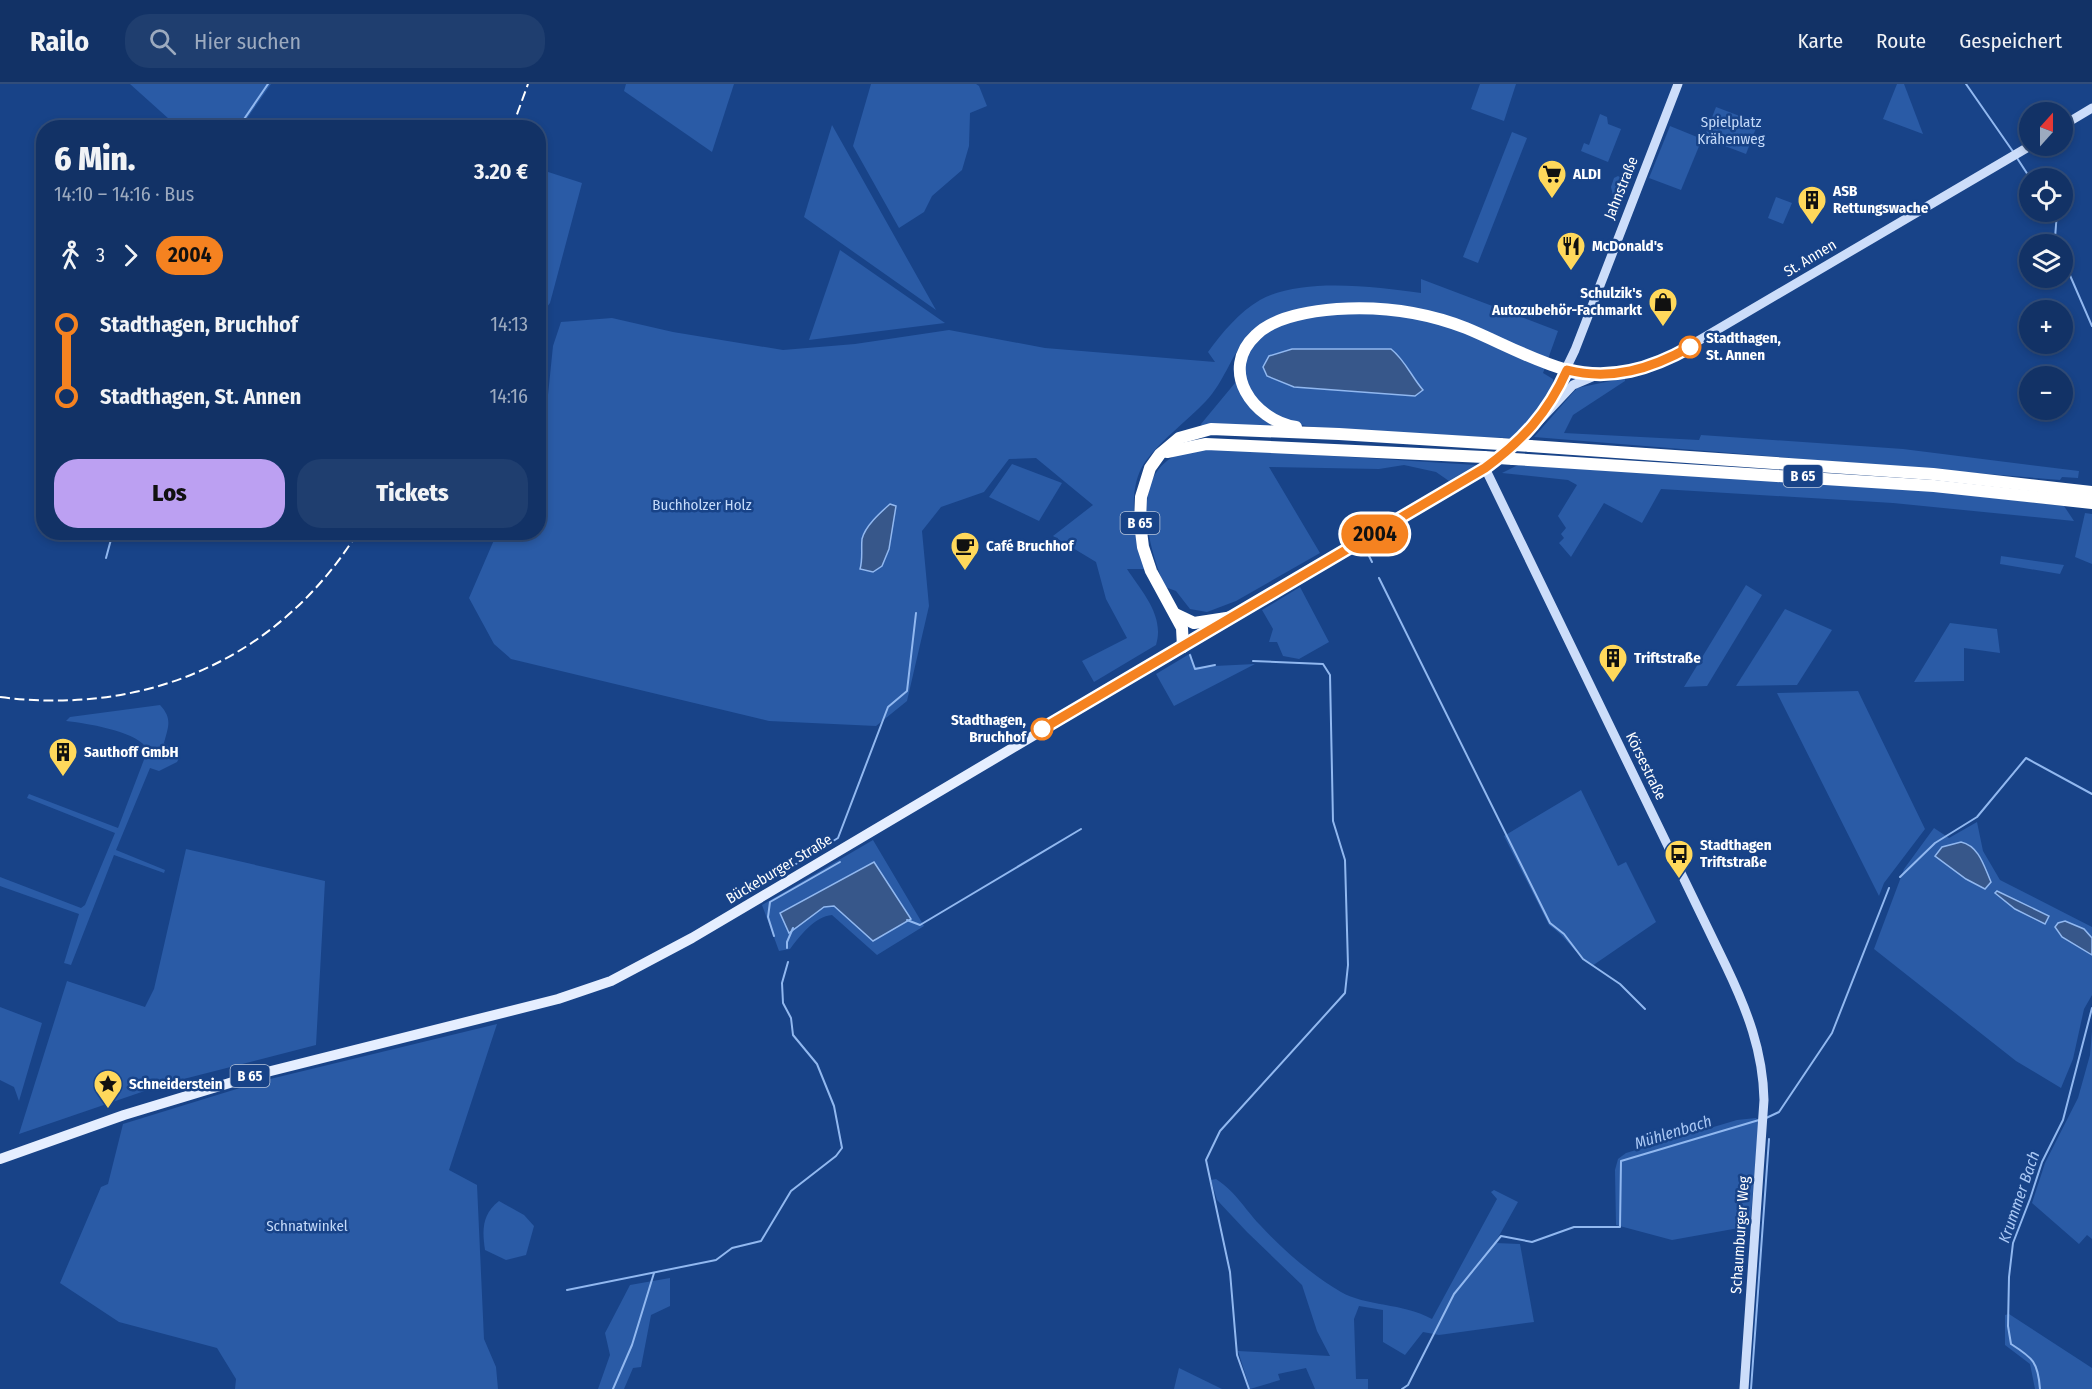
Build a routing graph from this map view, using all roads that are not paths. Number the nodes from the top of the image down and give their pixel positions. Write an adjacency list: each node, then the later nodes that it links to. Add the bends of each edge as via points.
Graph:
1 (1678, 84): 5 (main road, Jahnstraße)
2 (2092, 108): 3 (main road)
3 (2073, 119)
4 (2019, 152): 6 (main road, St. Annen, via 1669,358 1637,370)
5 (1567, 370): 6 (main road, St. Annen); 7 (main road, St. Annen); 8 (highway, via 1528,357 1467,328 1403,311 1335,309 1293,316 1257,333 1241,357 1245,393 1256,409 1292,427)
6 (1597, 375): 7 (main road, St. Annen, via 1573,384)
7 (1540, 418): 10 (main road, St. Annen, via 1523,438)
8 (1339, 434): 9 (highway, B 65, via 1211,429 1179,438); 11 (highway, B 65, bridge, via 1933,474)
9 (1160, 454): 10 (highway, B 65, via 1206,444); 13 (highway, B 65, via 1144,482 1141,536 1151,571)
10 (1484, 463): 12 (highway, B 65, bridge, via 1513,459 1827,478); 14 (main road, St. Annen); 17 (main road, Körsestraße, via 1740,994 1752,1026)
11 (2092, 492)
12 (2092, 503)
13 (1175, 614): 14 (highway, via 1194,623); 15 (highway, B 65, via 1182,628)
14 (1233, 617): 15 (main road, St. Annen)
15 (1183, 647): 16 (main road, St. Annen / B 65)
16 (1070, 712): 18 (main road, Bückeburger Straße / B 65, via 652,961 611,981 558,999 225,1084)
17 (1763, 1082): 19 (main road, Schaumburger Weg)
18 (0, 1159)
19 (1744, 1389)

